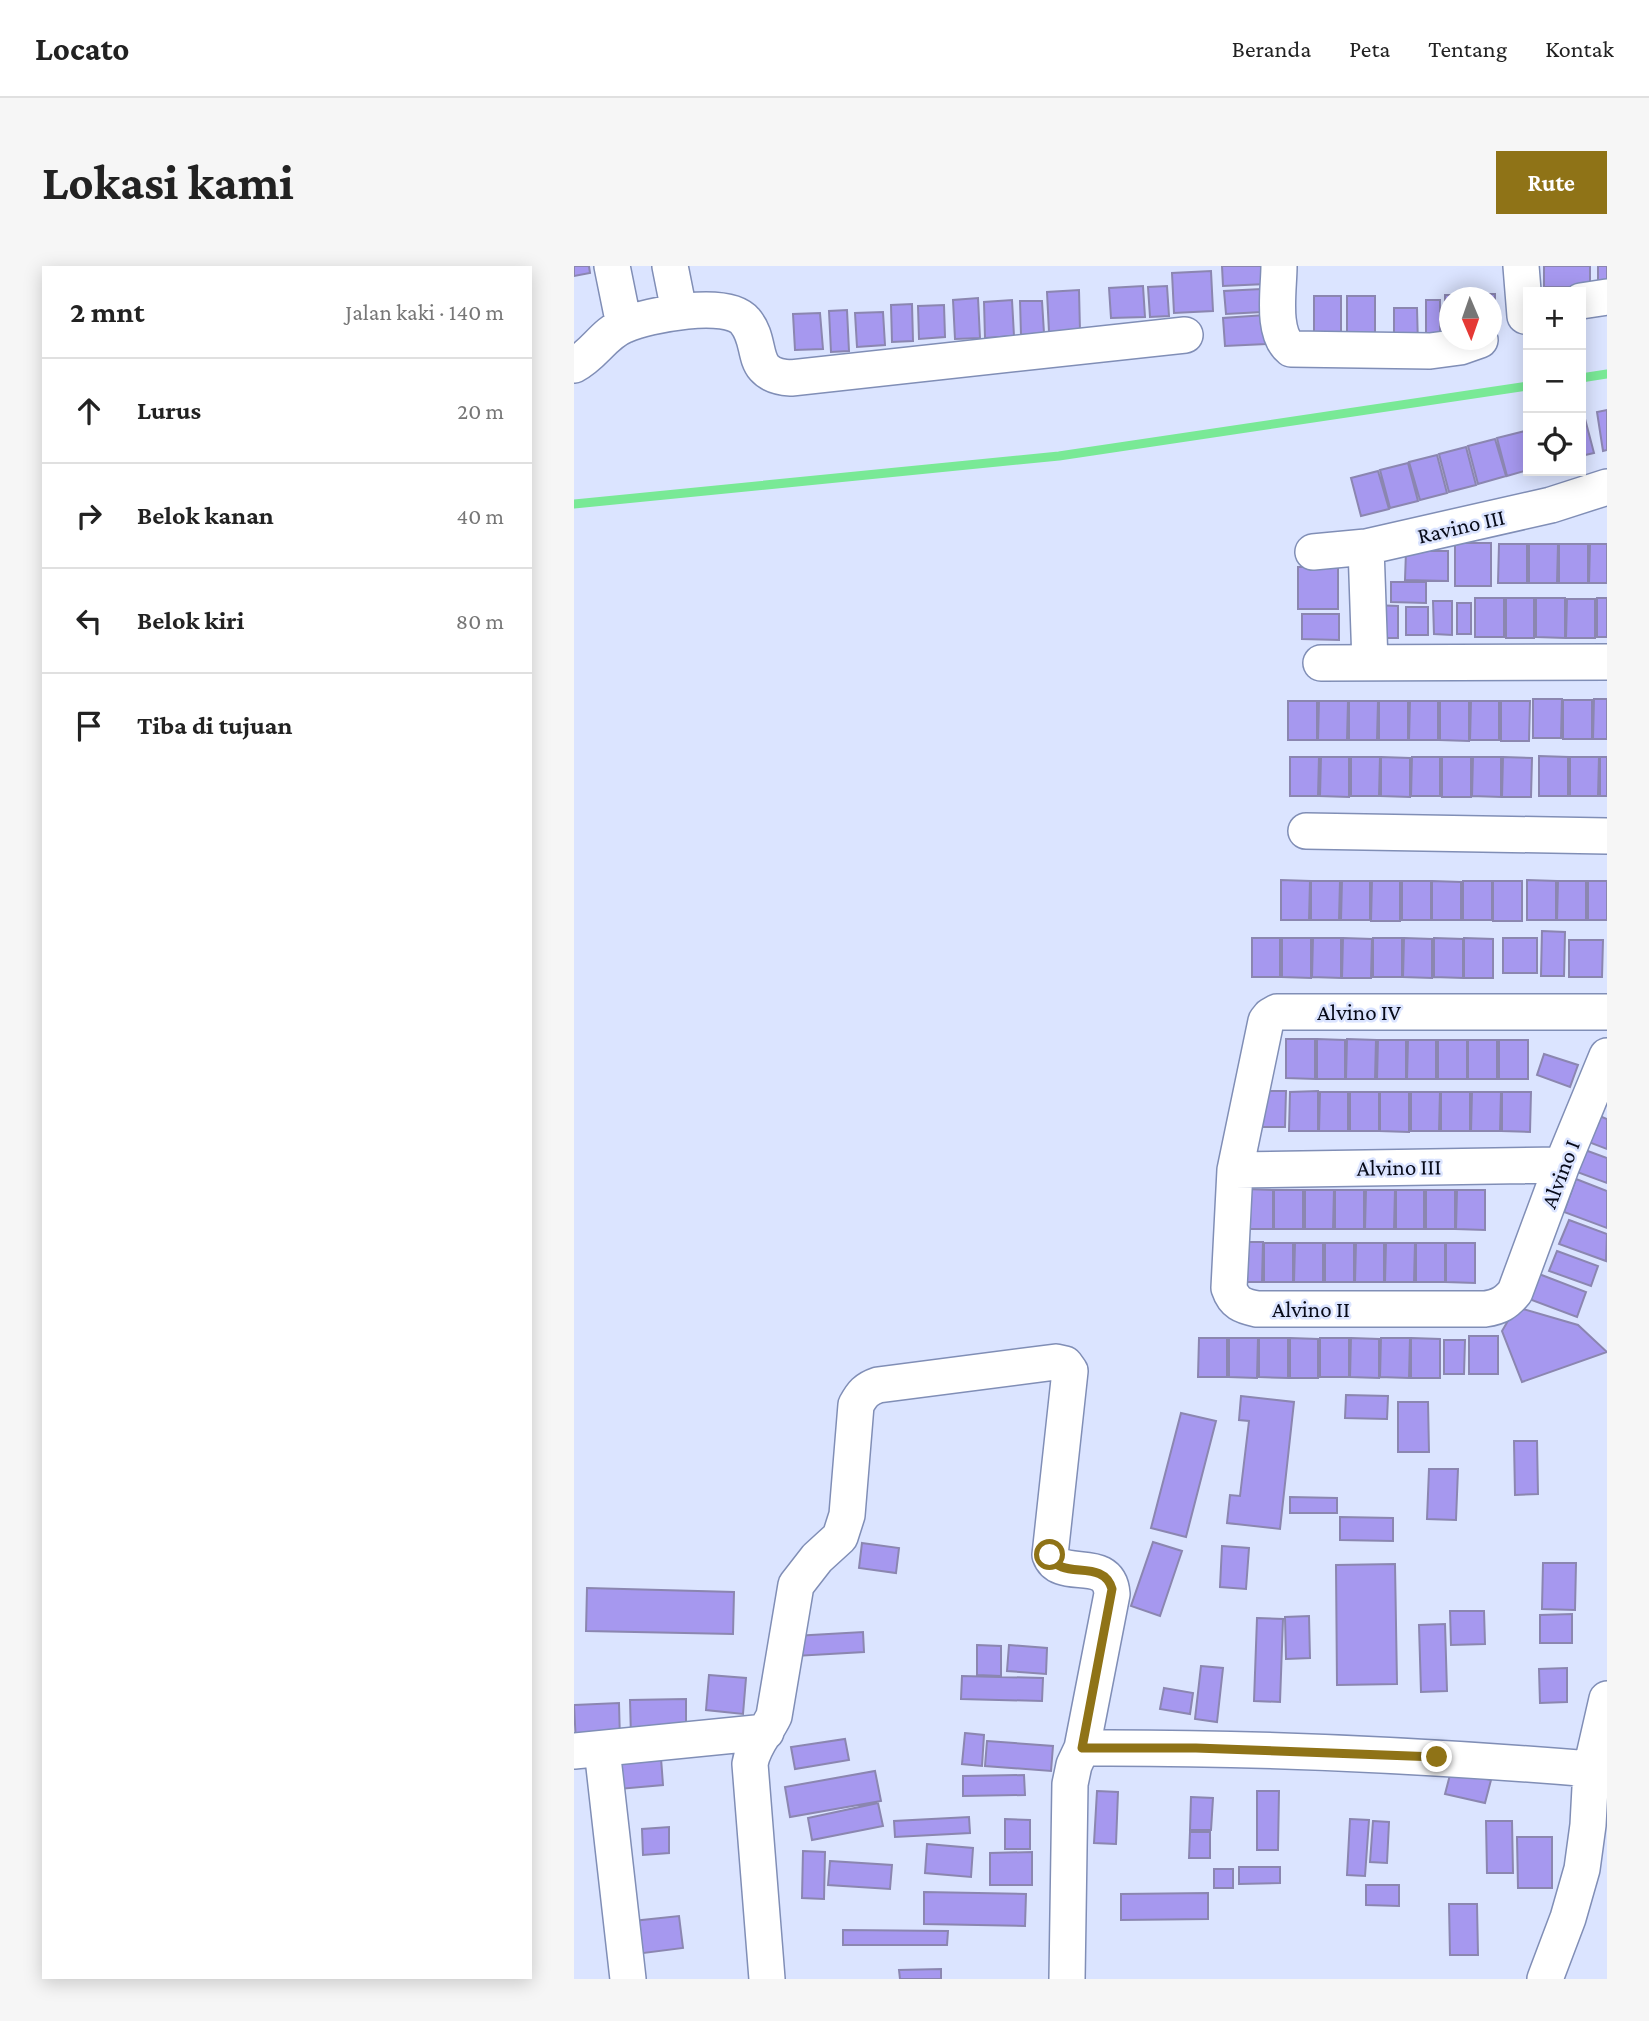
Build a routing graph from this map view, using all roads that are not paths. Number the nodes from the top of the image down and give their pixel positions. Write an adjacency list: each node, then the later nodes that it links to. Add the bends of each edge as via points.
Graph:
1 (612, 266): 10 (street)
2 (670, 266): 8 (street)
3 (1279, 266): 13 (street, via 1280,332 1291,349)
4 (1521, 266): 5 (street)
5 (1524, 287)
6 (1607, 297): 7 (street)
7 (1586, 300)
8 (679, 311): 10 (street); 12 (street, via 737,313 747,322 764,370 775,377 791,378)
9 (1523, 317): 11 (street)
10 (624, 325): 14 (street)
11 (1502, 329)
12 (1185, 335)
13 (1439, 350)
14 (574, 365)
15 (1607, 486): 16 (street, Ravino III)
16 (1551, 505): 17 (street); 18 (street, Ravino III)
17 (1607, 509)
18 (1366, 547): 19 (street, Ravino III); 22 (street)
19 (1313, 552)
20 (1607, 662): 22 (street)
21 (1321, 663): 22 (street)
22 (1370, 663)
23 (1306, 831): 24 (street)
24 (1607, 836)
25 (1607, 1012): 28 (street, Alvino IV, via 1278,1012 1266,1021)
26 (1604, 1070): 27 (street, Alvino I)
27 (1562, 1165): 28 (street, Alvino III); 29 (street, Alvino I)
28 (1235, 1170): 29 (street, Alvino II, via 1229,1288 1242,1306 1485,1309 1498,1307)
29 (1515, 1293)
30 (1607, 1699): 34 (street)
31 (766, 1732): 32 (street, via 774,1717 796,1586 840,1537 847,1515 856,1405 862,1394 878,1385 1056,1362 1070,1371 1050,1555 1059,1567 1092,1570 1106,1577 1112,1589); 33 (street); 36 (street, via 752,1751 750,1763)
32 (1082, 1748): 34 (street, via 1437,1757); 37 (street, via 1070,1784)
33 (588, 1750): 35 (street)
34 (1591, 1769): 38 (street, via 1582,1869)
35 (628, 1979)
36 (767, 1979)
37 (1067, 1979)
38 (1545, 1979)

